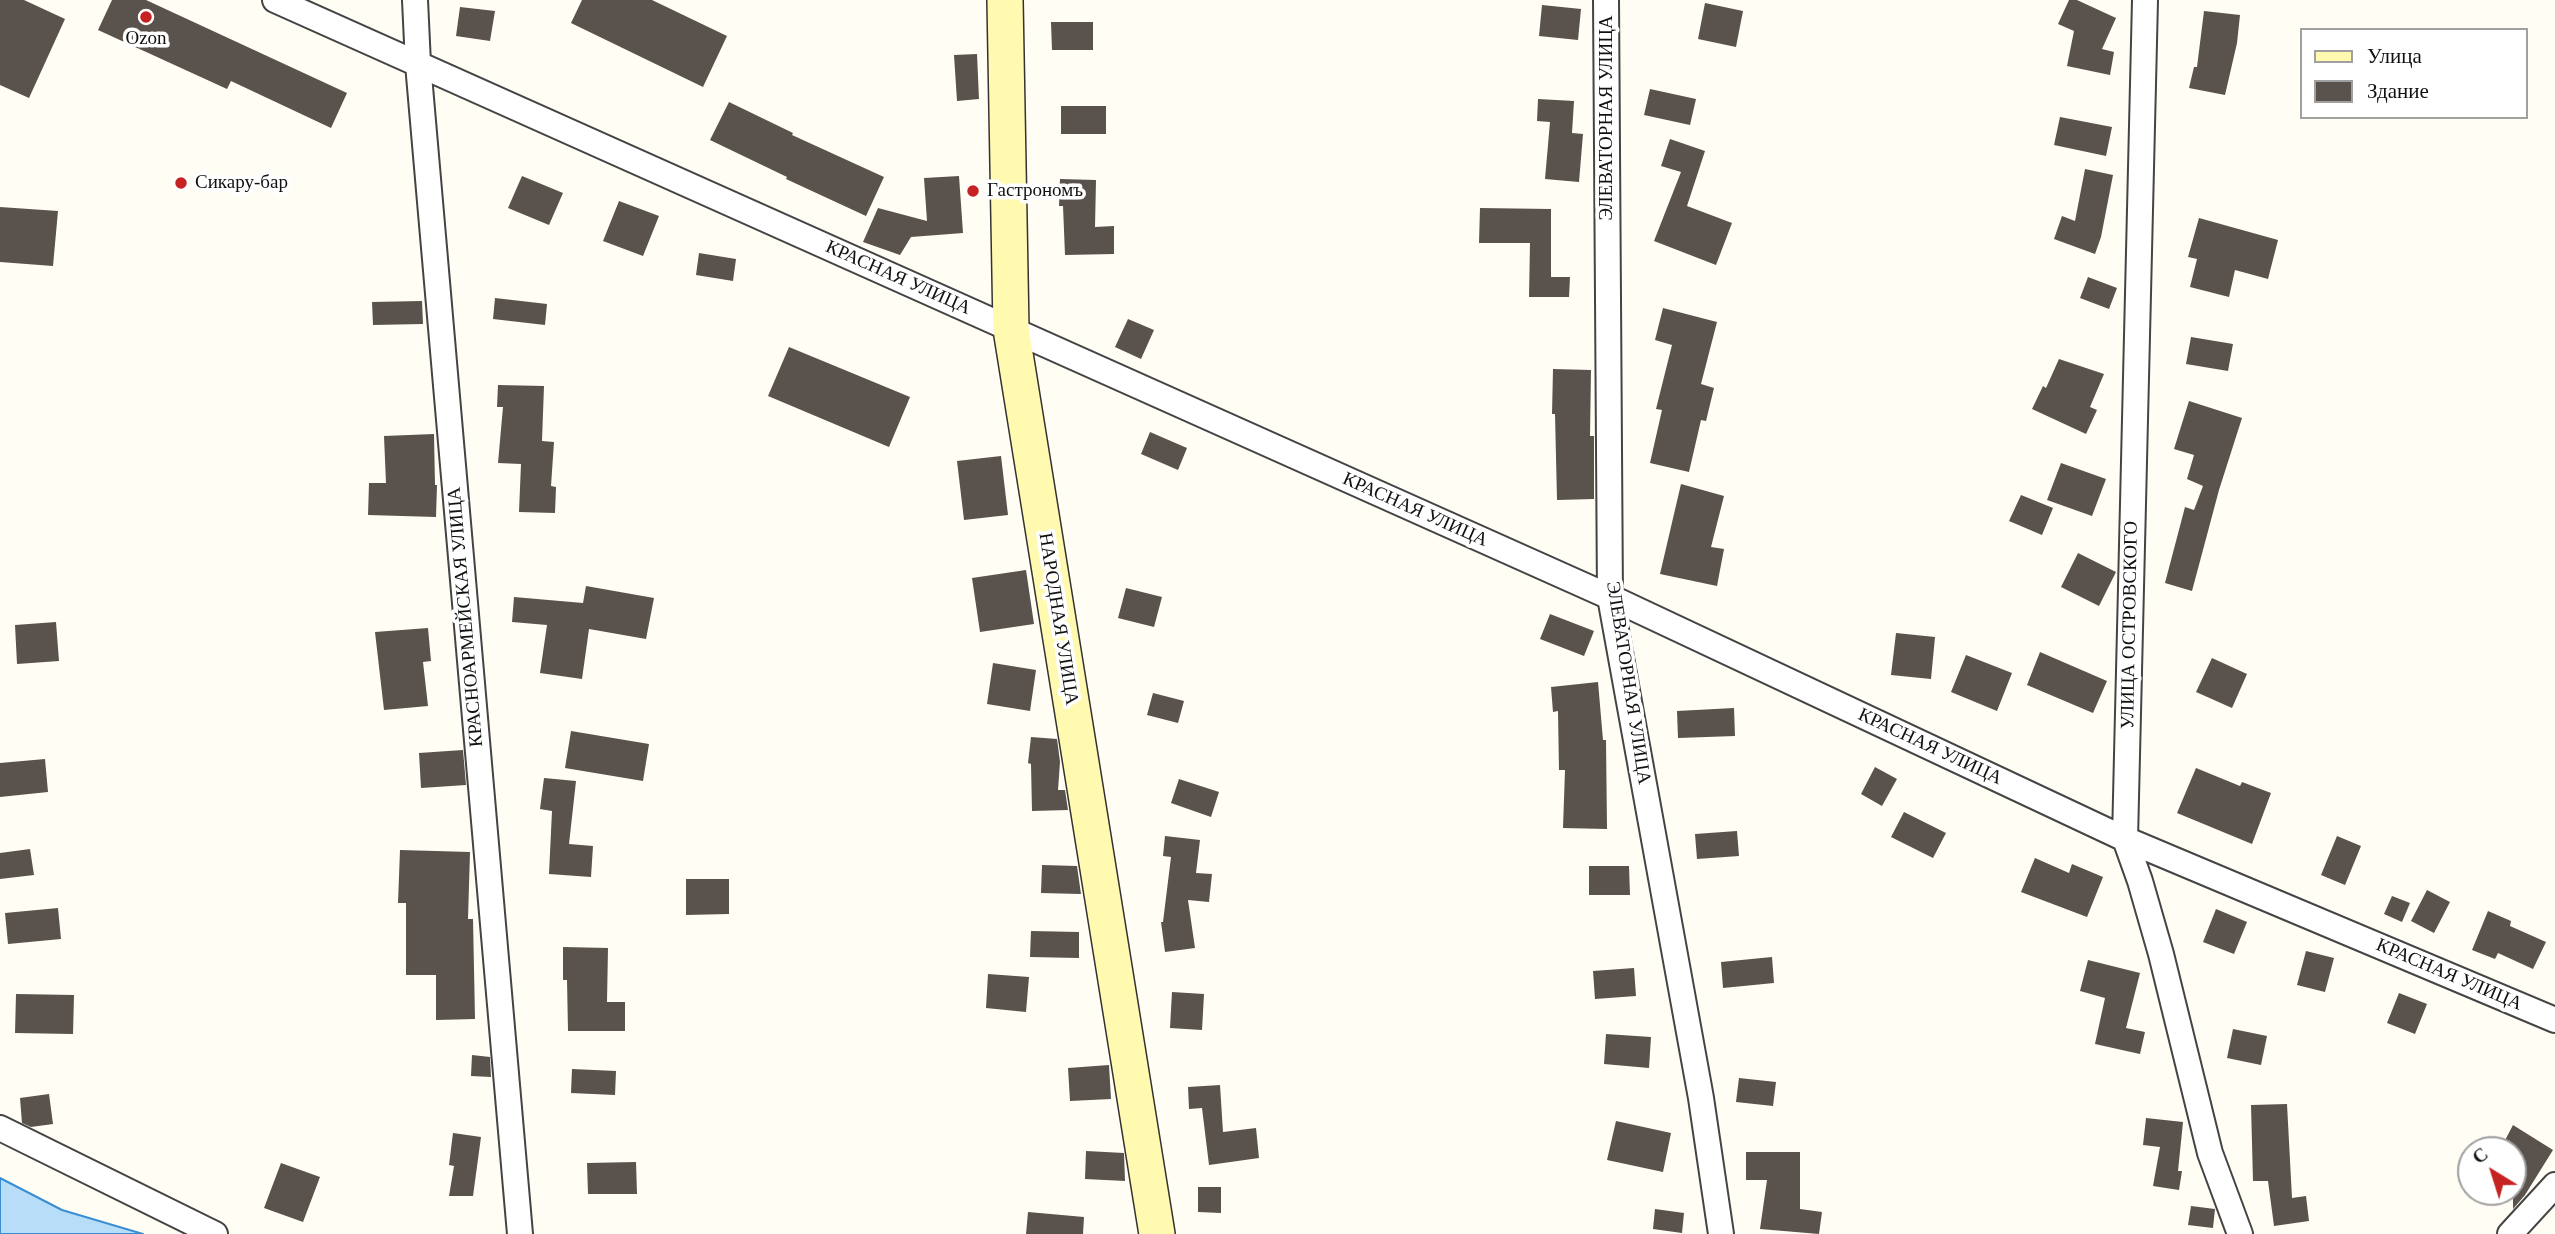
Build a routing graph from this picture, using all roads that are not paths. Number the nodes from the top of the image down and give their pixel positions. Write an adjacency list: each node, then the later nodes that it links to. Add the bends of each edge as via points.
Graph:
1 (275, 0): 6 (street, КРАСНАЯ УЛИЦА)
2 (415, 0): 6 (street, КРАСНОАРМЕЙСКАЯ УЛИЦА)
3 (1005, 0): 7 (main road, НАРОДНАЯ УЛИЦА)
4 (1606, 0): 8 (street, ЭЛЕВАТОРНАЯ УЛИЦА)
5 (2145, 0): 9 (street, УЛИЦА ОСТРОВСКОГО)
6 (418, 64): 7 (street, КРАСНАЯ УЛИЦА); 14 (street, КРАСНОАРМЕЙСКАЯ УЛИЦА)
7 (1011, 329): 8 (street, КРАСНАЯ УЛИЦА); 15 (main road, НАРОДНАЯ УЛИЦА)
8 (1610, 597): 9 (street, КРАСНАЯ УЛИЦА); 16 (street, ЭЛЕВАТОРНАЯ УЛИЦА, via 1701,1098)
9 (2125, 839): 10 (street, КРАСНАЯ УЛИЦА); 17 (street, УЛИЦА ОСТРОВСКОГО, via 2161,954 2210,1153)
10 (2555, 1020)
11 (0, 1128): 13 (street)
12 (2555, 1185): 18 (street)
13 (215, 1234)
14 (520, 1234)
15 (1157, 1234)
16 (1720, 1234)
17 (2240, 1234)
18 (2510, 1234)

